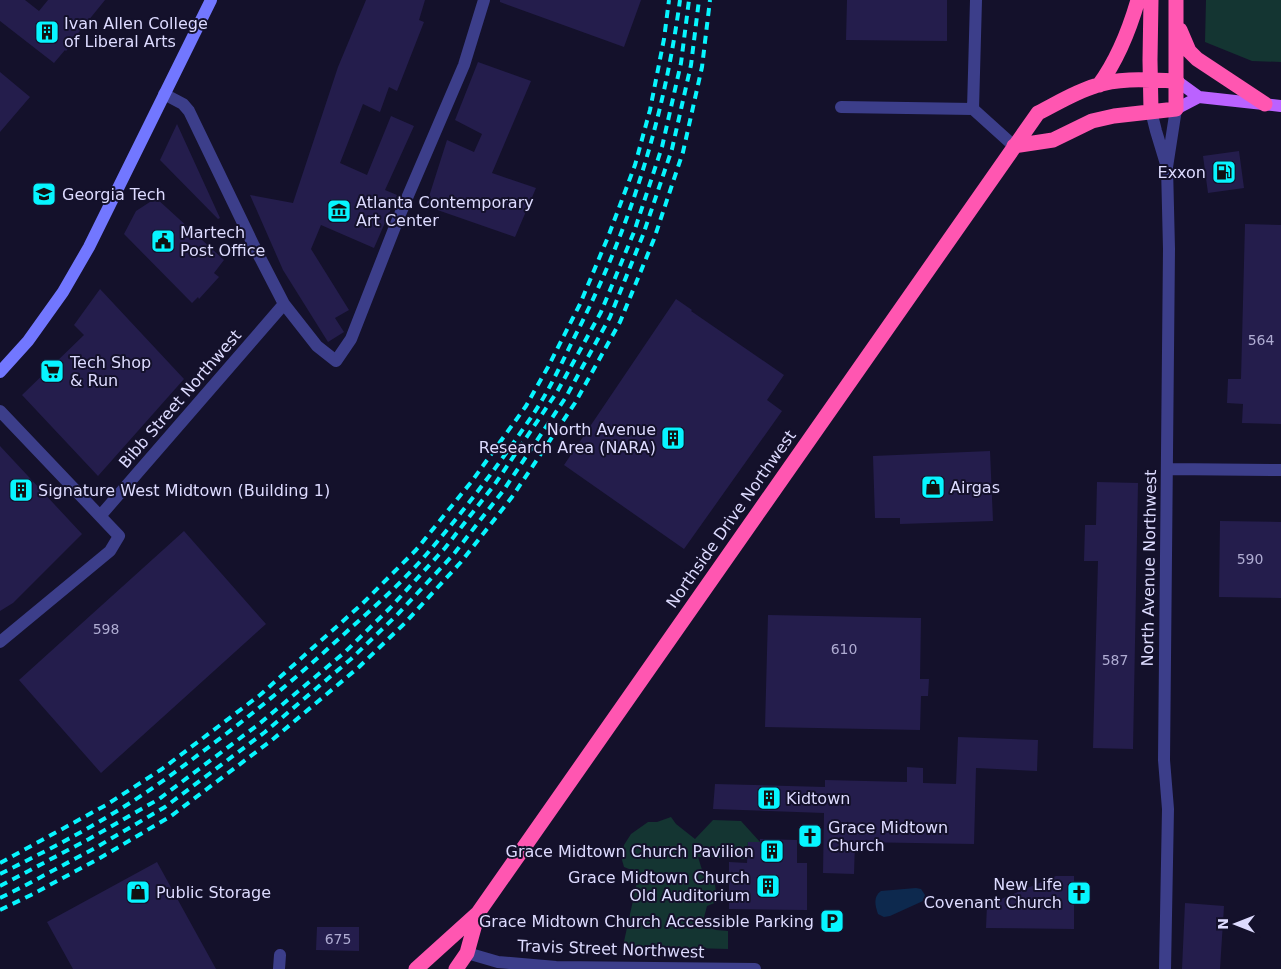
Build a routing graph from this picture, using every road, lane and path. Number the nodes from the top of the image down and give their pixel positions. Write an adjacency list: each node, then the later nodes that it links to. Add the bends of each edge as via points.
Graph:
1 (211, 0): 11 (main road)
2 (484, 0): 21 (street, via 464,65 398,219 351,340 336,361 318,346)
3 (976, 0): 17 (street)
4 (1138, 0): 10 (highway, via 1130,28)
5 (1150, 0): 8 (highway, North Avenue Northwest)
6 (1176, 0): 7 (highway, North Avenue Northwest)
7 (1176, 19): 9 (highway, North Avenue Northwest); 13 (highway, via 1189,51 1196,59)
8 (1150, 80): 9 (highway, Northside Drive Northwest); 10 (highway, Northside Drive Northwest); 18 (highway, North Avenue Northwest)
9 (1177, 81): 12 (main road); 16 (highway, North Avenue Northwest)
10 (1099, 85): 19 (highway, Northside Drive Northwest, via 1038,113)
11 (164, 94): 21 (street, via 189,111); 22 (main road, via 89,247 63,292 28,341)
12 (1199, 97): 13 (main road); 16 (main road)
13 (1265, 104): 14 (main road)
14 (1281, 106)
15 (841, 107): 17 (street)
16 (1176, 109): 18 (highway); 20 (street, North Avenue Northwest)
17 (973, 110): 19 (street)
18 (1151, 111): 19 (highway, via 1092,121 1053,140); 20 (street, North Avenue Northwest)
19 (1014, 146): 28 (highway, Northside Drive Northwest)
20 (1167, 167): 24 (street, North Avenue Northwest)
21 (284, 304): 26 (street, Bibb Street Northwest)
22 (0, 372)
23 (0, 411): 26 (street)
24 (1168, 469): 25 (street); 35 (street, North Avenue Northwest)
25 (1281, 470)
26 (101, 515): 27 (street, via 119,536 110,552)
27 (0, 642)
28 (478, 913): 29 (highway, Northside Drive Northwest); 32 (highway, Northside Drive Northwest)
29 (467, 953): 33 (highway, Northside Drive Northwest); 34 (street, Travis Street Northwest, via 498,962 556,967)
30 (280, 955): 31 (street)
31 (279, 969)
32 (416, 969)
33 (456, 969)
34 (755, 969)
35 (1165, 969)

